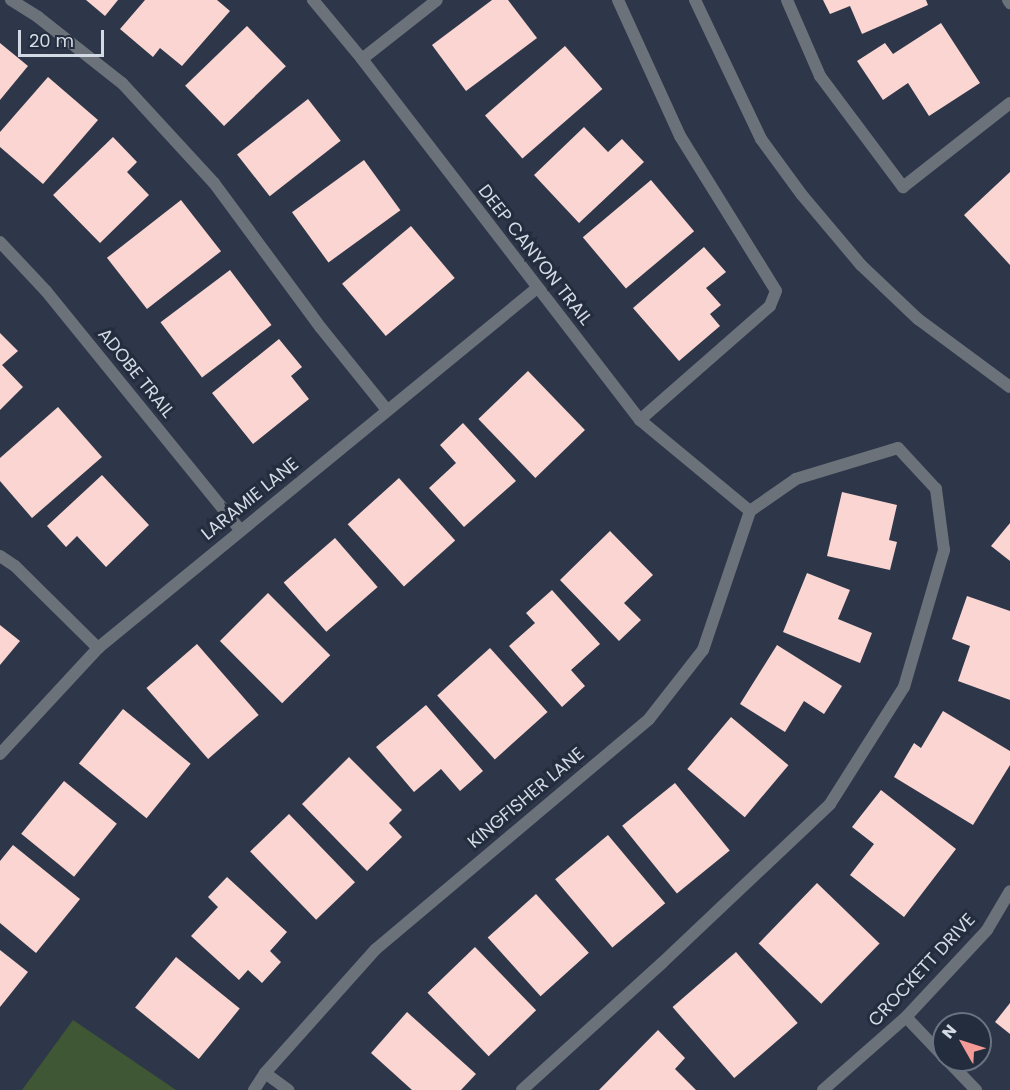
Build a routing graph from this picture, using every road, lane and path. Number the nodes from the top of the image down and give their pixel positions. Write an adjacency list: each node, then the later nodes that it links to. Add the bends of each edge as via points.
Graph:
1 (11, 0): 12 (street, via 122,82 214,183)
2 (312, 0): 7 (street, DEEP CANYON TRAIL)
3 (436, 0): 7 (street)
4 (618, 0): 13 (street, via 680,136 776,291 770,306)
5 (695, 0): 11 (street, via 761,139 802,195 861,265 918,319)
6 (787, 0): 8 (street, via 820,76 903,187)
7 (362, 59): 10 (street, DEEP CANYON TRAIL)
8 (1010, 103)
9 (0, 242): 15 (street, ADOBE TRAIL, via 46,291)
10 (537, 288): 12 (street, LARAMIE LANE); 13 (street, DEEP CANYON TRAIL)
11 (1010, 387)
12 (387, 410): 15 (street, LARAMIE LANE)
13 (640, 420): 14 (street, DEEP CANYON TRAIL)
14 (750, 511): 23 (street, KINGFISHER LANE, via 703,650 649,719 376,949); 26 (street, via 796,479 898,448 936,489 944,550 904,687 830,804)
15 (240, 530): 17 (street, LARAMIE LANE)
16 (0, 556): 17 (street)
17 (98, 648): 18 (street, LARAMIE LANE)
18 (0, 754)
19 (1010, 891): 20 (street, CROCKETT DRIVE, via 987,930)
20 (906, 1017): 21 (street); 27 (street, CROCKETT DRIVE)
21 (932, 1044)
22 (959, 1072): 28 (street)
23 (264, 1073): 24 (street, KINGFISHER LANE); 25 (street)
24 (254, 1090)
25 (288, 1090)
26 (522, 1090)
27 (823, 1090)
28 (976, 1090)

